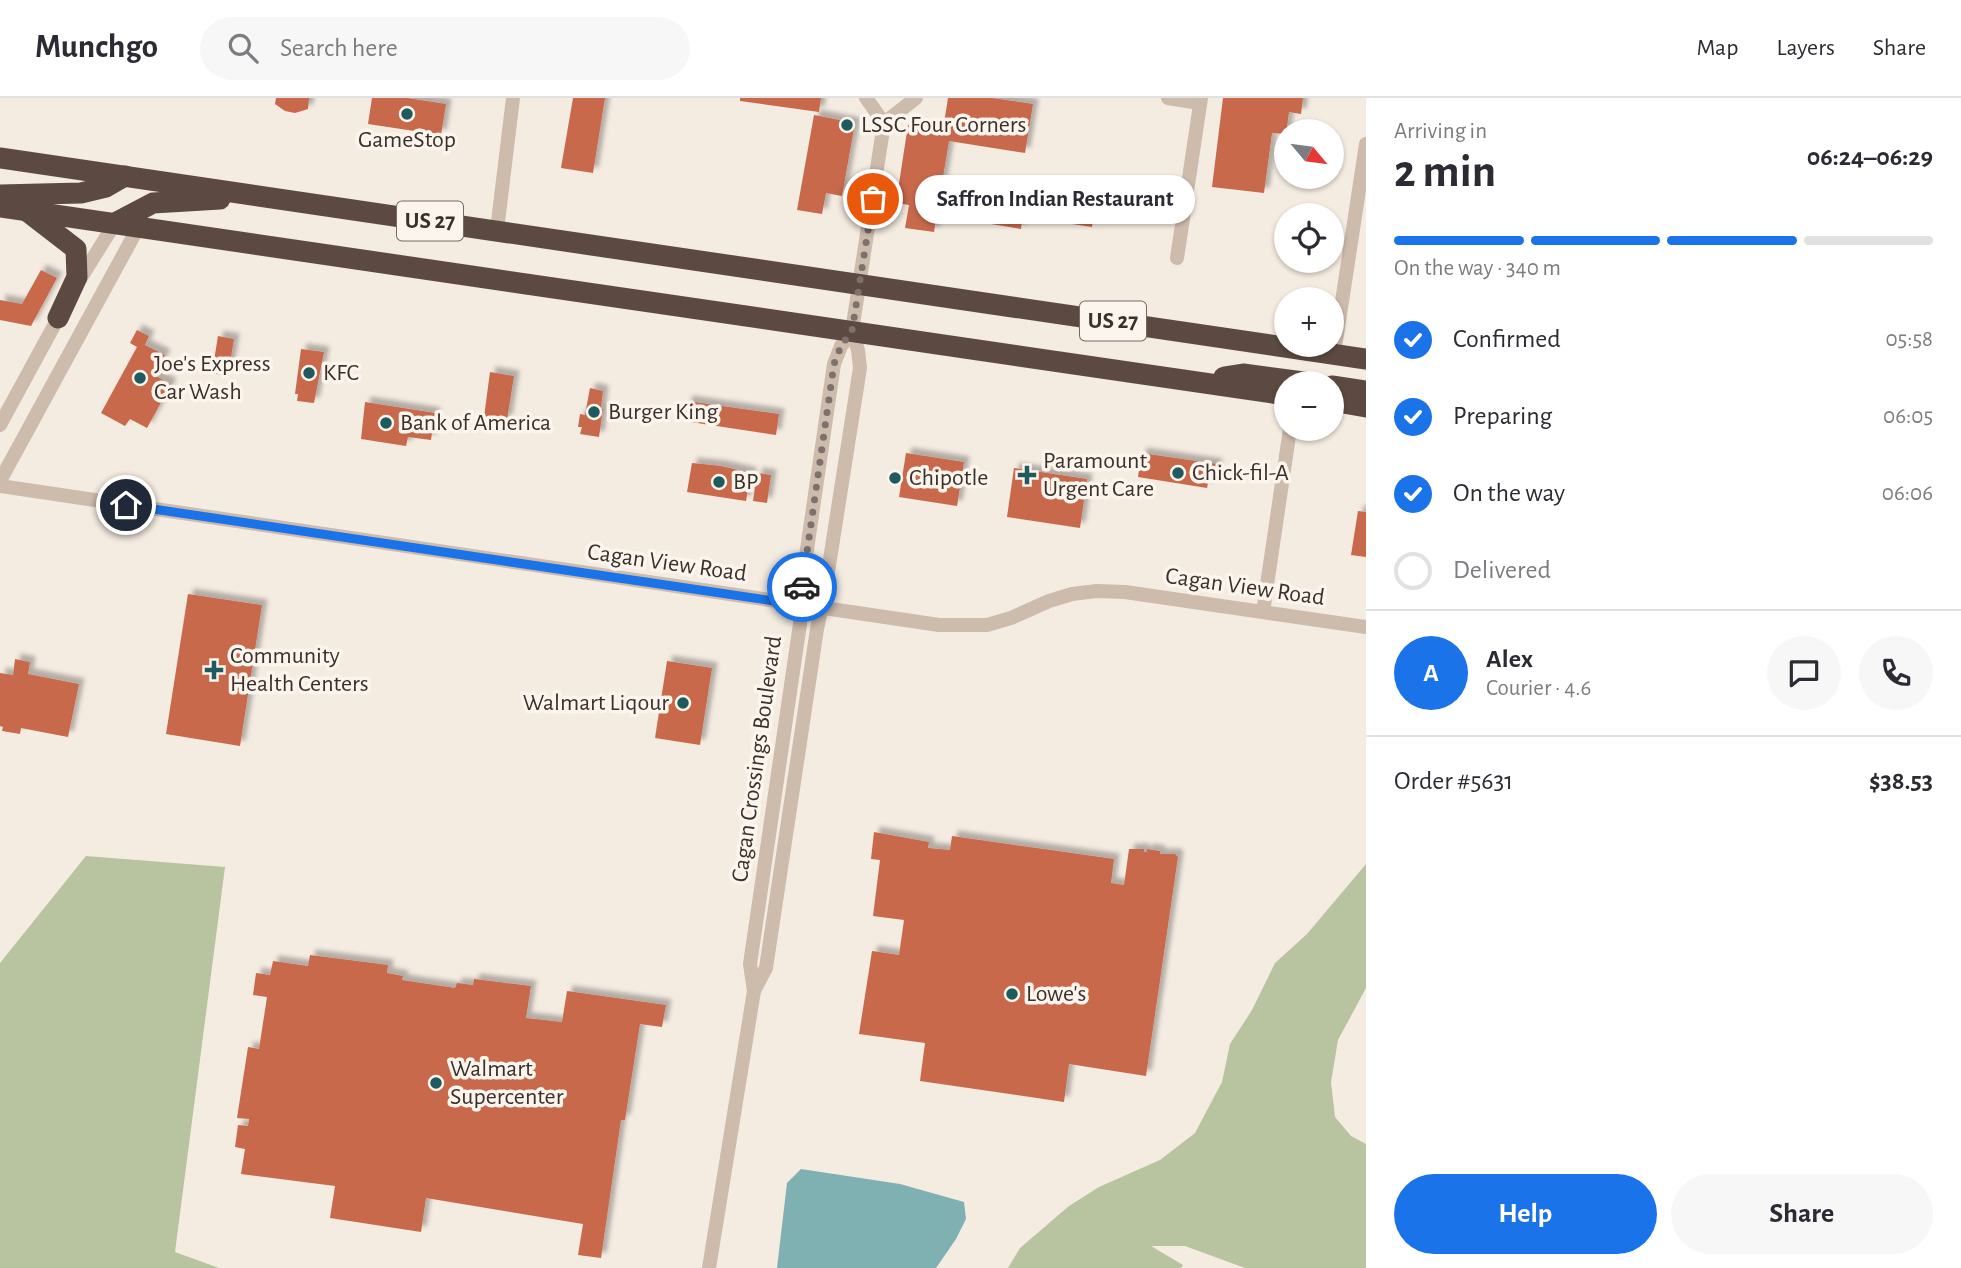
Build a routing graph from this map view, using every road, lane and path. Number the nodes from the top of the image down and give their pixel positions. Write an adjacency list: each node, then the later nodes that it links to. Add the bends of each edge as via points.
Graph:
1 (513, 98): 16 (street)
2 (866, 98): 6 (street)
3 (916, 98): 6 (street)
4 (1168, 98): 5 (street)
5 (1200, 100): 17 (street)
6 (884, 123): 18 (street)
7 (1366, 144): 19 (street)
8 (0, 158): 9 (highway, US 27)
9 (125, 176): 10 (highway, via 81,193); 11 (highway, US 27)
10 (0, 195)
11 (263, 197): 14 (highway, via 153,203); 16 (highway, US 27)
12 (0, 207): 13 (highway, US 27)
13 (26, 211): 14 (highway, US 27); 20 (highway, via 76,249 77,277)
14 (115, 223): 15 (highway, US 27); 20 (street)
15 (139, 226): 21 (highway, US 27); 34 (street)
16 (497, 230): 18 (highway, US 27)
17 (1177, 258)
18 (860, 284): 21 (street); 22 (highway, US 27)
19 (1344, 288)
20 (58, 318): 32 (street)
21 (852, 331): 26 (highway, US 27); 35 (street, Cagan Crossings Boulevard, via 834,364); 36 (street, via 860,368)
22 (1274, 345)
23 (1344, 356): 24 (highway, US 27)
24 (1366, 359)
25 (1274, 378): 26 (highway, via 1243,374 1226,376)
26 (1214, 384): 29 (highway, US 27)
27 (1344, 388): 28 (highway)
28 (1366, 391)
29 (1274, 393)
30 (1344, 403): 31 (highway)
31 (1366, 407)
32 (0, 425)
33 (1288, 441): 37 (street)
34 (0, 484): 35 (street, Cagan View Road)
35 (801, 605): 36 (street, Cagan View Road); 39 (street, Cagan Crossings Boulevard, via 750,964)
36 (821, 608): 37 (street, Cagan View Road, via 975,626 1011,618 1060,597 1097,591); 39 (street, via 766,968)
37 (1264, 612): 38 (street, Cagan View Road)
38 (1366, 627)
39 (754, 991): 40 (street, Cagan Crossings Boulevard)
40 (709, 1268)

